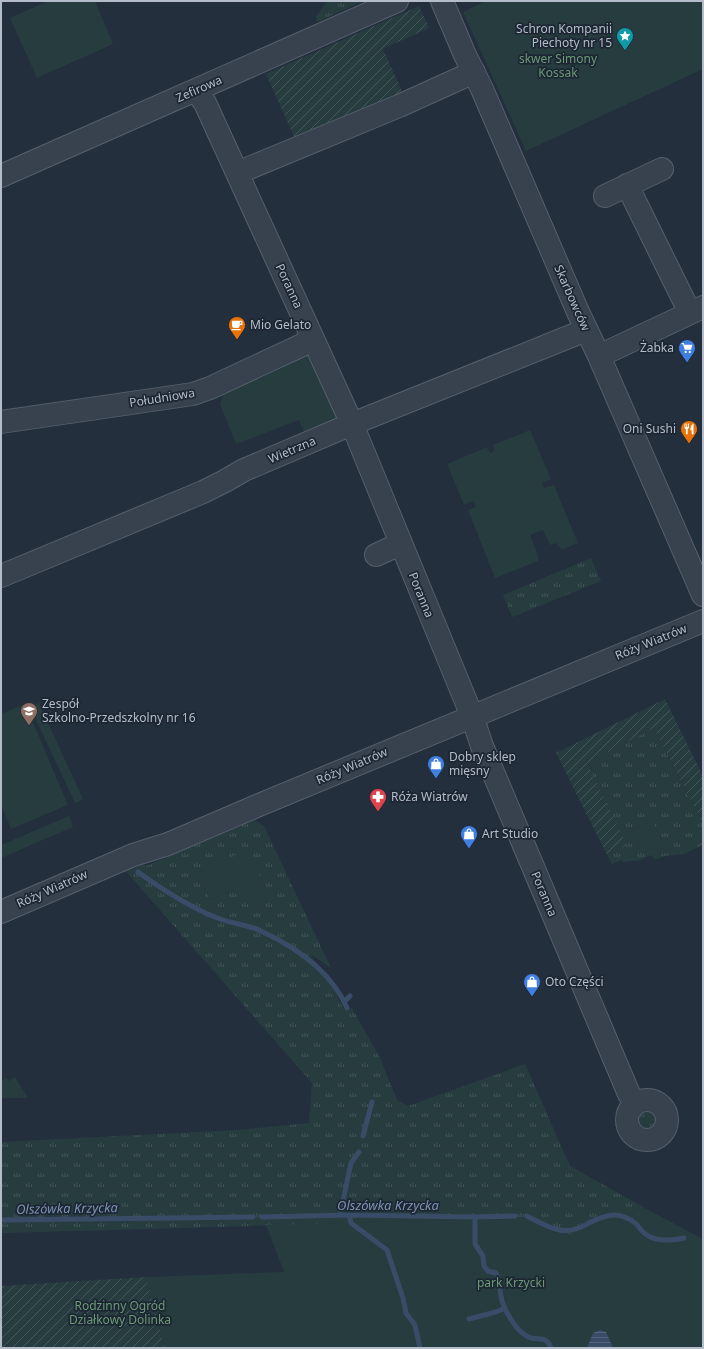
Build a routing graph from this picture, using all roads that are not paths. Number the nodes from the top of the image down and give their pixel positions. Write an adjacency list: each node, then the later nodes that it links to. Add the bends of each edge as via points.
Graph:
1 (397, 1): 4 (street, Zefirowa)
2 (442, 1): 3 (street, Skarbowców)
3 (474, 72): 6 (street); 11 (street, Skarbowców)
4 (196, 91): 6 (street, Poranna, via 205,103); 7 (street, Zefirowa)
5 (662, 169): 8 (street)
6 (237, 173): 12 (street, Poranna)
7 (1, 176)
8 (627, 185): 9 (street); 10 (street)
9 (605, 196)
10 (697, 310): 13 (street)
11 (586, 330): 13 (street, Skarbowców); 15 (street, Wietrzna)
12 (313, 340): 14 (street, Południowa, via 193,394); 15 (street, Poranna)
13 (599, 356): 19 (street, Skarbowców)
14 (1, 422)
15 (352, 424): 16 (street, Poranna); 18 (street, Wietrzna, via 244,470 203,492)
16 (400, 544): 17 (street); 21 (street, Poranna)
17 (376, 555)
18 (3, 570)
19 (703, 595)
20 (703, 621): 21 (street, Róży Wiatrów)
21 (472, 716): 22 (street, Róży Wiatrów, via 168,844 134,854); 23 (street, Poranna, via 543,892 629,1094)
22 (1, 912)
23 (636, 1104)

